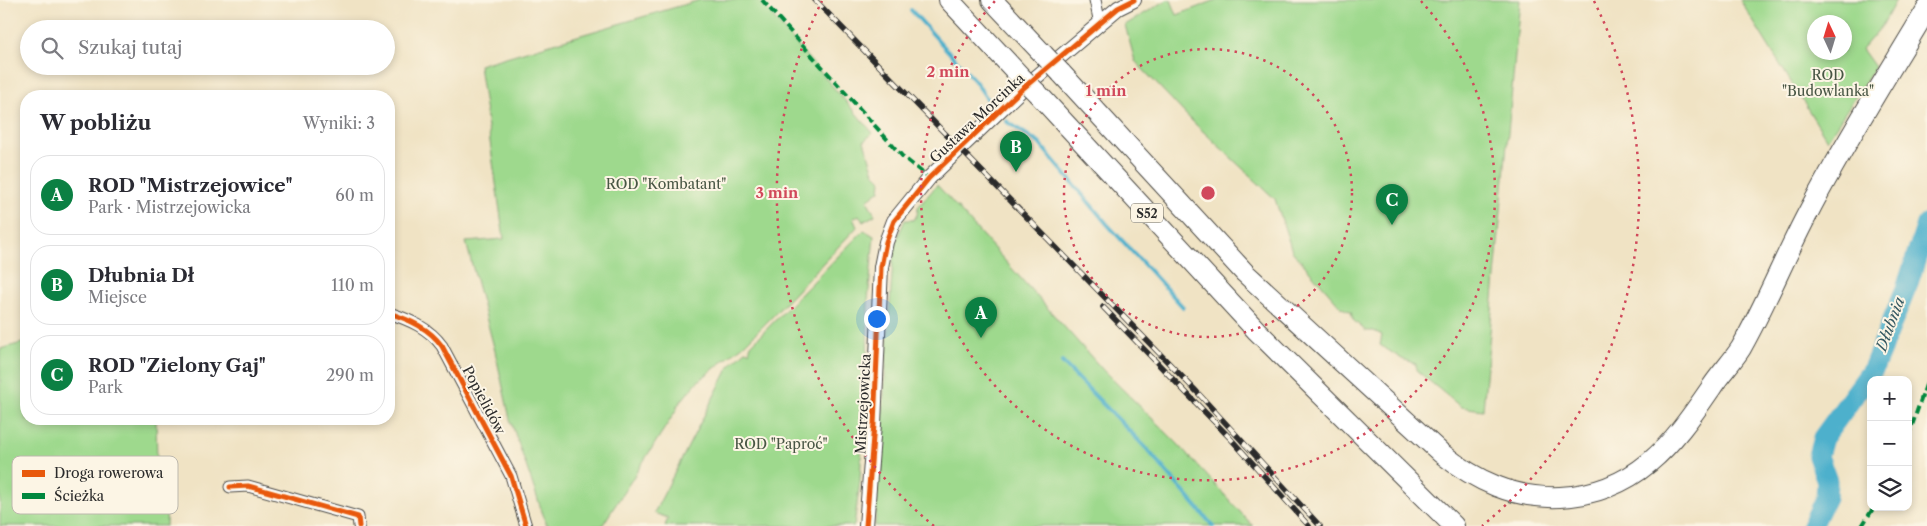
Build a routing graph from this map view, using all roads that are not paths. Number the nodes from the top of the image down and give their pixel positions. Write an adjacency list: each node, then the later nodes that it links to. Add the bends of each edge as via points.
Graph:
1 (949, 0): 13 (highway, S52, bridge, via 1257,331)
2 (992, 0): 5 (highway, S52, bridge, via 1245,273 1425,438 1455,464 1482,481 1510,492 1543,497 1575,496 1603,489 1630,477 1678,436 1740,349 1810,210)
3 (1095, 0): 6 (street)
4 (1134, 0): 6 (street, Gustawa Morcinka, via 1118,8)
5 (1927, 10)
6 (1100, 24): 7 (street, Gustawa Morcinka, via 1021,90)
7 (929, 178): 12 (street, Mistrzejowicka, via 894,221 884,248)
8 (395, 315): 11 (street, Popielidów, via 432,333 442,346 512,476)
9 (230, 488): 10 (street, via 248,486 358,517)
10 (359, 526)
11 (526, 526)
12 (866, 526)
13 (1454, 526)

